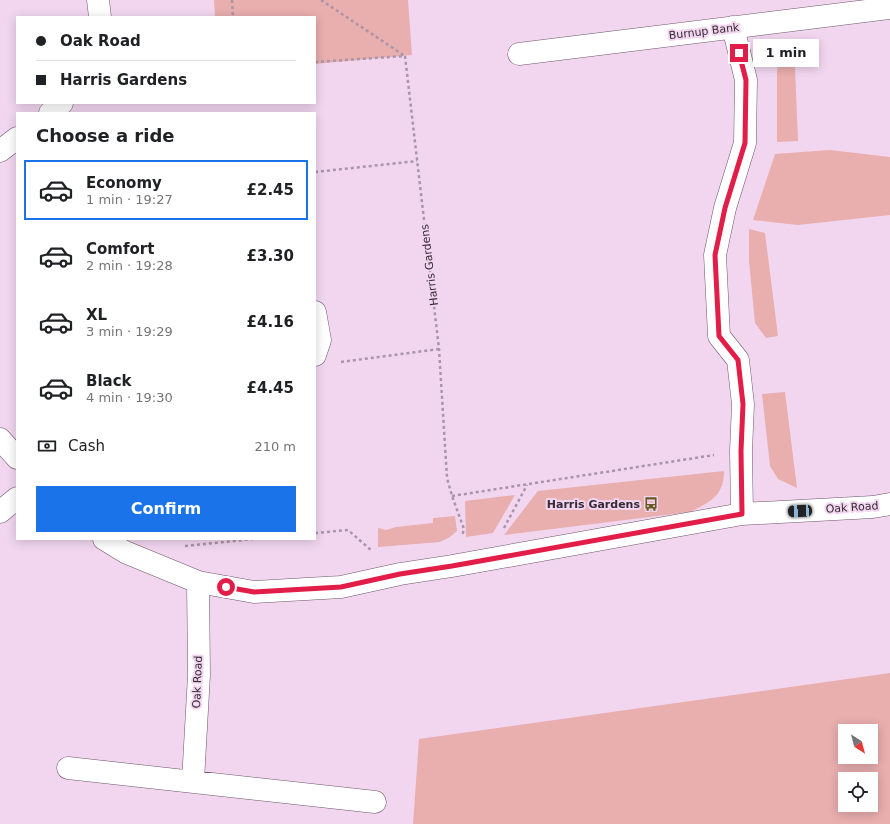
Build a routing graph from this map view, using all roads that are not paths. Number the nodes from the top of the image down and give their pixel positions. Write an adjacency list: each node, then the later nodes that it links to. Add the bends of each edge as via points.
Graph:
1 (98, 0): 3 (street)
2 (890, 8): 4 (street, Burnup Bank)
3 (100, 16)
4 (733, 27): 5 (street, Burnup Bank); 18 (street, via 746,80 745,143 725,208 715,255 719,336 738,360 743,404)
5 (519, 54)
6 (61, 104): 7 (street)
7 (51, 112)
8 (16, 139): 9 (street)
9 (0, 151)
10 (316, 318): 11 (street, via 320,340)
11 (316, 352)
12 (16, 434): 13 (street)
13 (0, 438): 14 (street)
14 (16, 457)
15 (16, 499): 17 (street)
16 (890, 504): 18 (street, Oak Road)
17 (0, 512)
18 (742, 514): 20 (street, Oak Road, via 400,574 341,587 254,592)
19 (106, 540): 20 (street, Oak Road, via 125,552)
20 (198, 582): 22 (street, Oak Road, via 199,675)
21 (68, 768): 22 (street)
22 (193, 781): 23 (street)
23 (374, 802)

